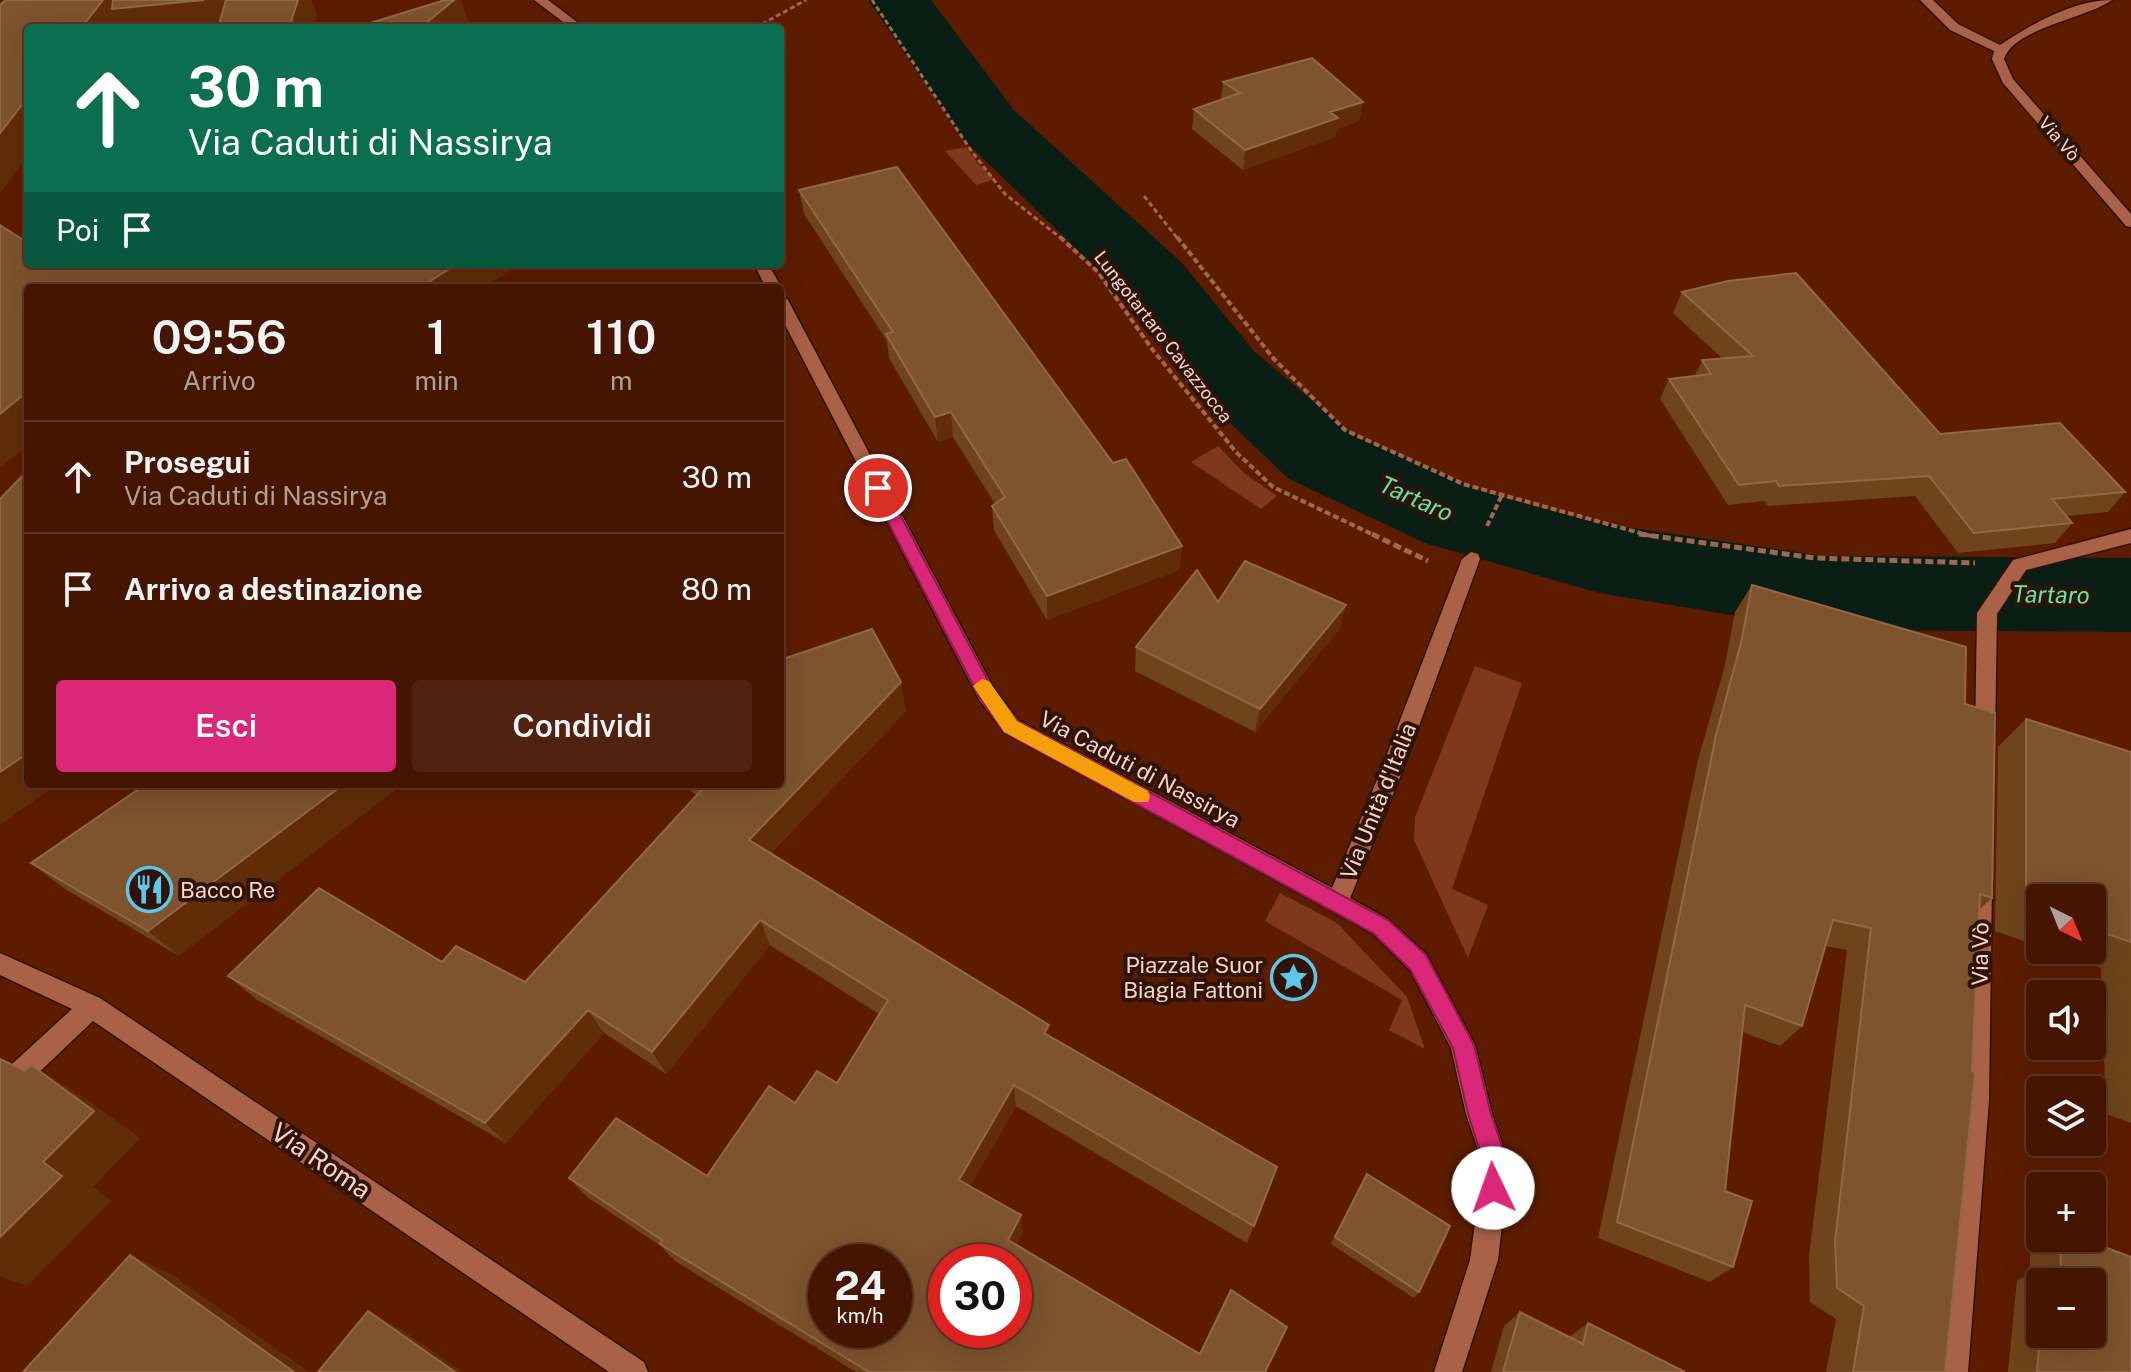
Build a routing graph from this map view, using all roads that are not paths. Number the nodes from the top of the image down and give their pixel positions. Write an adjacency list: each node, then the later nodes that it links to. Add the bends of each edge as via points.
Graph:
1 (540, 0): 4 (street)
2 (1926, 0): 5 (street, via 1954,27)
3 (2106, 0): 5 (street, via 2035,27)
4 (573, 24)
5 (2001, 50): 6 (street, Via Vò, via 1998,59 2007,80)
6 (2131, 223)
7 (784, 308): 12 (street, Via Caduti di Nassirya, via 987,695 1011,726)
8 (2131, 536): 10 (street, via 2020,565 1987,613)
9 (1468, 569): 12 (street, Via Unità d'Italia)
10 (1984, 755)
11 (1982, 864): 18 (street, Via Vò, via 1976,1100)
12 (1337, 903): 17 (street, Via Unità d'Italia, via 1380,926 1418,962 1463,1045 1496,1164 1484,1260)
13 (0, 964): 14 (street, Via Roma)
14 (92, 1006): 15 (street); 16 (street, Via Roma)
15 (0, 1092)
16 (634, 1372)
17 (1448, 1372)
18 (1954, 1372)

